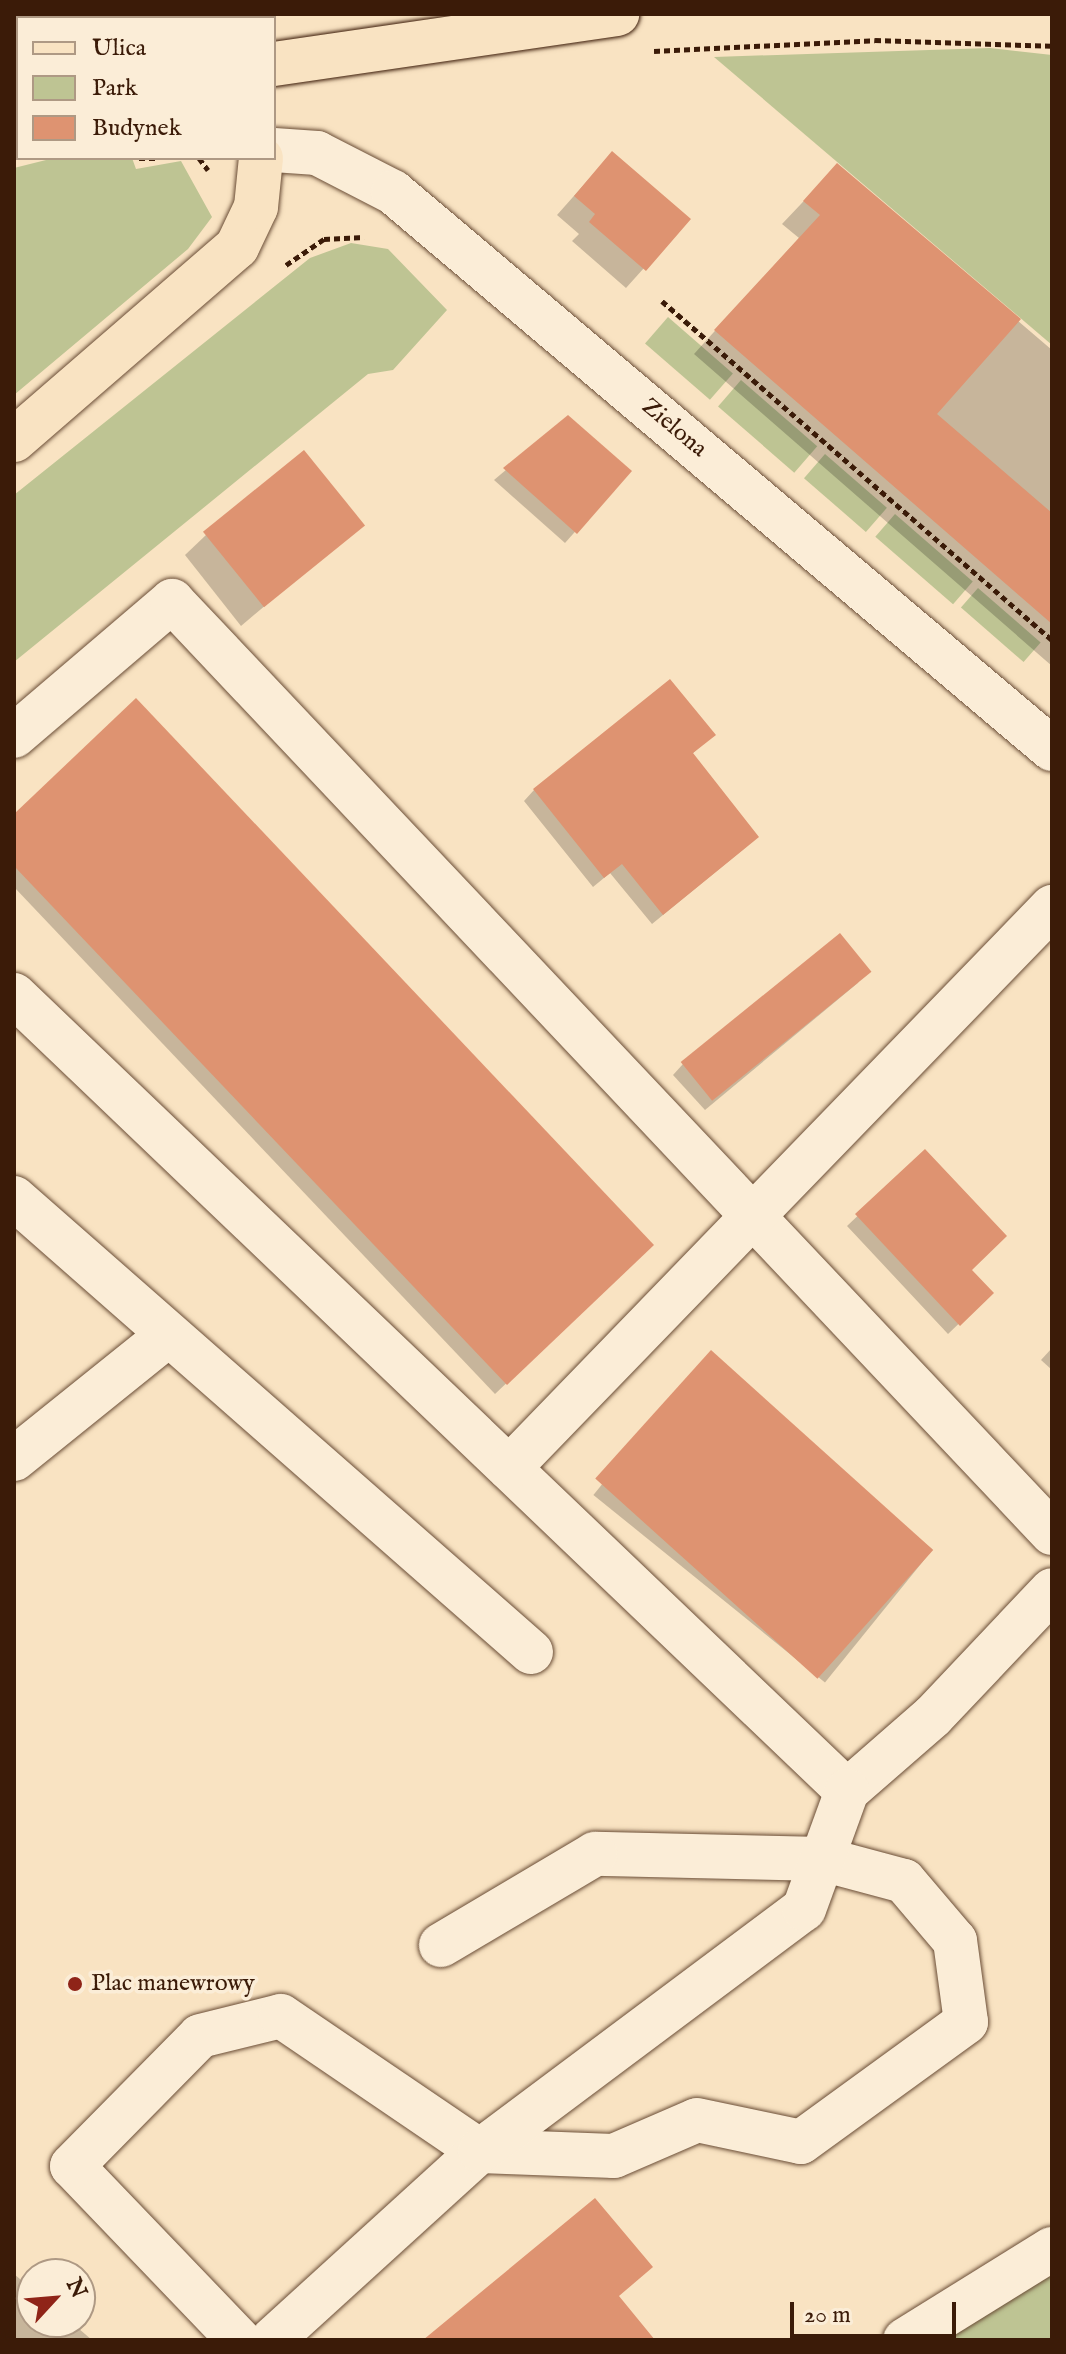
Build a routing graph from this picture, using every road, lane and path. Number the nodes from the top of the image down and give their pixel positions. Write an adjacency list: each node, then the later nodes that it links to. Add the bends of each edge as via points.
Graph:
1 (617, 14): 4 (main road, bridge)
2 (1052, 46): 3 (path, via 875,40)
3 (654, 51)
4 (276, 64)
5 (276, 150): 14 (street, Zielona, via 317,153 393,192)
6 (200, 160): 8 (path)
7 (261, 160): 8 (main road)
8 (248, 227): 9 (path, via 281,269 324,239); 11 (main road, via 214,271)
9 (375, 240)
10 (662, 301): 12 (path)
11 (14, 440)
12 (1052, 640)
13 (14, 736): 18 (street, via 172,601)
14 (1052, 749)
15 (1052, 907): 18 (street)
16 (14, 995): 21 (street)
17 (14, 1198): 19 (street)
18 (753, 1216): 21 (street); 22 (street)
19 (168, 1335): 20 (street); 24 (street)
20 (14, 1459)
21 (509, 1468): 25 (street)
22 (1052, 1533)
23 (1052, 1590): 25 (street, via 933,1716)
24 (531, 1652)
25 (847, 1791): 26 (street)
26 (822, 1859): 27 (street, via 595,1854); 28 (street, via 804,1909); 28 (street, via 904,1881 955,1941 966,2022 801,2142 697,2120 614,2156)
27 (441, 1945)
28 (480, 2151): 30 (street, via 281,2016 200,2036 72,2166); 31 (street)
29 (1052, 2249): 32 (street)
30 (239, 2340)
31 (272, 2340)
32 (905, 2340)

